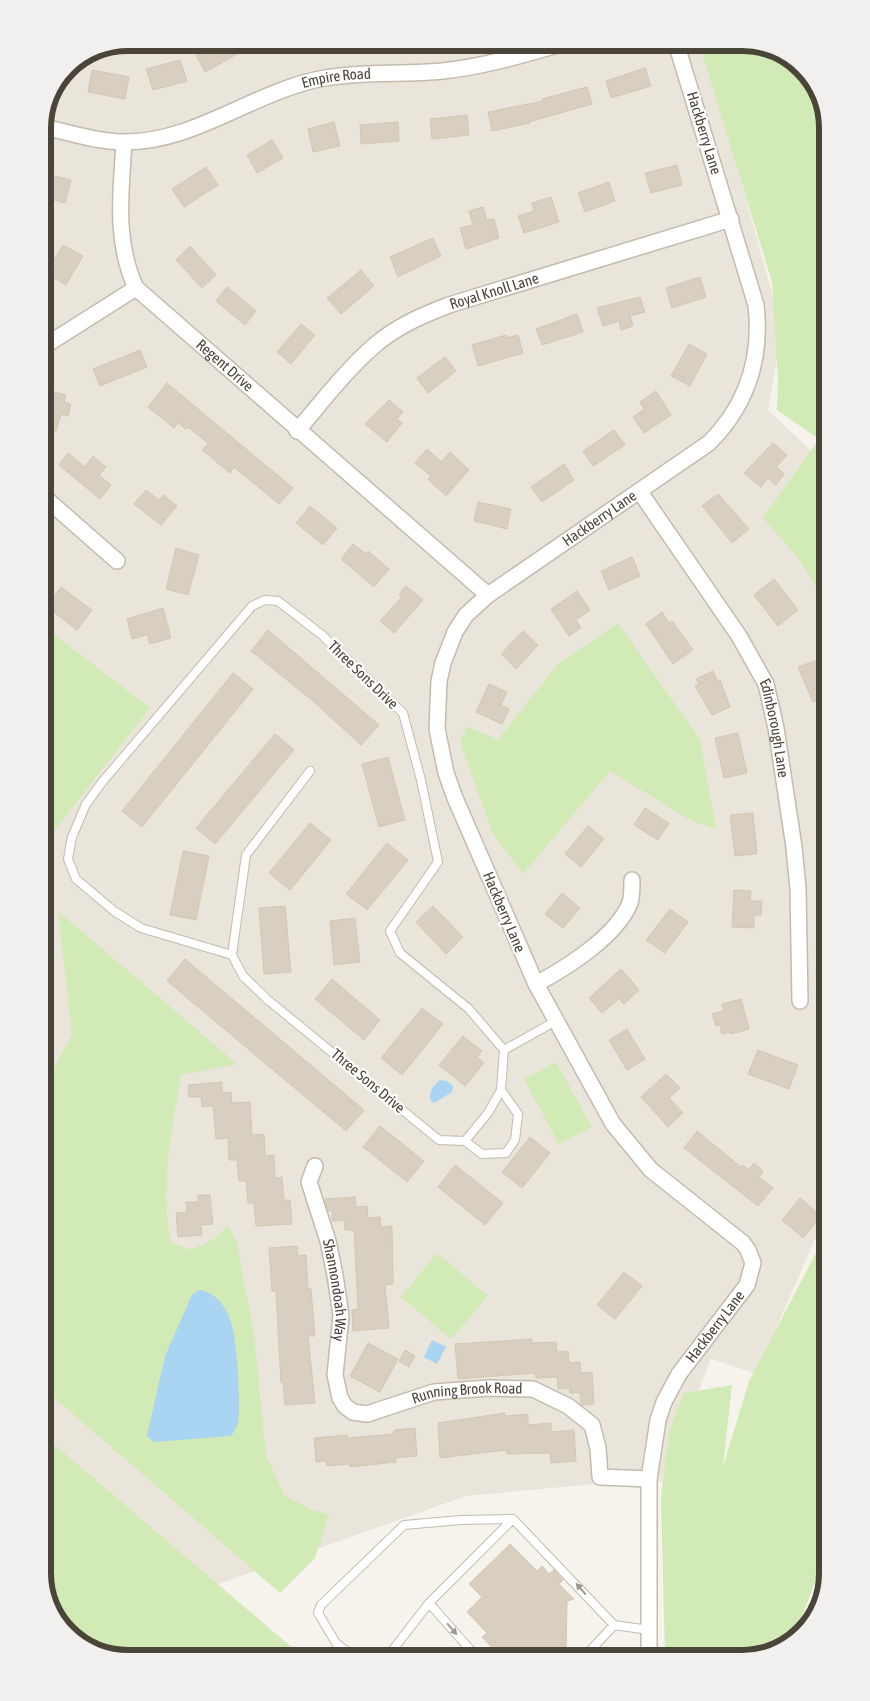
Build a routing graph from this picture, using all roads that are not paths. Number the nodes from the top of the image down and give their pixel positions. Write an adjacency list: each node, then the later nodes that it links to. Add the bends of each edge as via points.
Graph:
1 (532, 51): 4 (street, Empire Road, via 479,66 326,78 300,83 274,91 188,130)
2 (678, 51): 5 (street, Hackberry Lane)
3 (51, 128): 4 (street)
4 (124, 142): 6 (street, Regent Drive, via 120,215 122,243 126,266)
5 (731, 220): 8 (street, Royal Knoll Lane, via 418,317 376,344 361,358); 9 (street, Hackberry Lane, via 758,321 755,359 747,387 732,417 709,443)
6 (136, 288): 7 (street); 8 (street, Regent Drive)
7 (51, 342)
8 (298, 430): 12 (street, Regent Drive)
9 (640, 492): 12 (street, Hackberry Lane); 17 (street, Edinborough Lane, via 739,636 766,684 794,847)
10 (51, 503): 11 (street)
11 (117, 562)
12 (488, 595): 16 (street, Hackberry Lane, via 466,615 448,647 440,681 437,729 454,798)
13 (310, 771): 15 (lane, via 246,855)
14 (632, 880): 16 (street, via 630,902 617,922 564,970)
15 (232, 955): 19 (lane, Three Sons Drive, via 141,928 114,911 76,879 68,859 72,837 86,804 103,781 252,606 265,600 278,601 322,636 402,713 421,780 438,862 390,931 400,953 470,1009); 21 (lane, Three Sons Drive, via 243,976 268,1000 439,1140)
16 (536, 984): 18 (street, Hackberry Lane)
17 (800, 1001)
18 (554, 1022): 19 (lane); 24 (street, Hackberry Lane, via 624,1140 656,1174 735,1235 748,1250 753,1263 747,1285 691,1356 664,1402 654,1437)
19 (504, 1050): 20 (lane)
20 (501, 1090): 21 (lane, via 488,1113); 21 (lane, Three Sons Drive, via 518,1114 515,1140 506,1153 482,1154)
21 (465, 1141)
22 (315, 1166): 23 (street, Shannondoah Way, via 309,1182 336,1275 340,1316 335,1375 340,1398)
23 (353, 1412): 24 (street, Running Brook Road, via 367,1414 434,1392 533,1389 568,1406 592,1425 600,1477)
24 (649, 1479): 28 (street, Hackberry Lane)
25 (513, 1519): 26 (lane); 27 (lane, one-way to 25); 29 (lane, via 404,1525 321,1605 318,1613 336,1643)
26 (429, 1602): 30 (lane); 31 (lane, one-way to 31)
27 (614, 1625): 28 (lane); 32 (lane)
28 (649, 1630): 33 (street, Hackberry Lane)
29 (345, 1650)
30 (393, 1650)
31 (471, 1650)
32 (591, 1650)
33 (649, 1650)

